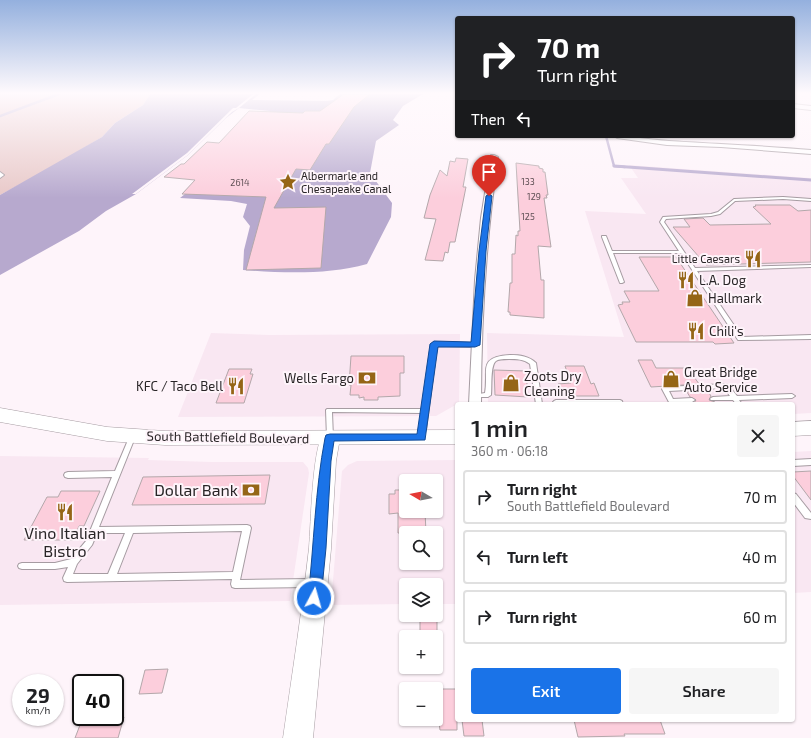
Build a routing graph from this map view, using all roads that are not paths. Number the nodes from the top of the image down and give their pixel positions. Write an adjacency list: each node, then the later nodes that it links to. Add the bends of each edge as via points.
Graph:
1 (631, 138): 3 (street, via 666,143)
2 (709, 138): 3 (street)
3 (702, 144): 4 (street)
4 (811, 152)
5 (494, 157): 16 (street, via 482,251)
6 (0, 173): 7 (lane)
7 (0, 177)
8 (811, 200): 11 (lane, via 734,200 718,213 711,215 665,218 662,222)
9 (604, 237): 10 (lane)
10 (610, 252): 11 (lane); 14 (lane)
11 (682, 252): 13 (lane)
12 (811, 266): 13 (lane)
13 (694, 270): 15 (lane, via 740,339)
14 (622, 282)
15 (809, 338)
16 (475, 345): 19 (street); 26 (lane, via 434,344)
17 (792, 396): 21 (lane)
18 (713, 399): 21 (lane)
19 (475, 400): 22 (lane, via 488,394 489,366 492,360 498,357 519,357 528,358 533,363)
20 (692, 400): 25 (lane)
21 (737, 401): 25 (lane, via 726,386 665,389)
22 (539, 402)
23 (556, 402): 24 (lane)
24 (620, 402)
25 (672, 402)
26 (425, 411): 31 (lane); 33 (lane, via 329,410)
27 (0, 415): 30 (main road, South Battlefield Boulevard, via 107,434)
28 (811, 428): 29 (main road)
29 (795, 429)
30 (133, 435): 33 (main road, South Battlefield Boulevard, via 181,438); 36 (lane)
31 (422, 437): 32 (main road, South Battlefield Boulevard); 33 (main road, South Battlefield Boulevard)
32 (455, 437)
33 (330, 438): 46 (street)
34 (811, 462): 35 (lane)
35 (795, 463)
36 (117, 474): 37 (lane); 41 (lane)
37 (68, 475)
38 (795, 499): 39 (lane, via 808,516)
39 (811, 516)
40 (130, 529): 41 (lane); 44 (lane, via 247,528); 45 (lane)
41 (95, 530): 42 (lane, via 90,543)
42 (74, 562): 43 (lane, via 55,566); 45 (lane, via 67,578)
43 (22, 566)
44 (237, 575): 45 (lane); 46 (lane, via 236,584)
45 (111, 577)
46 (316, 582): 47 (street)
47 (298, 738)

